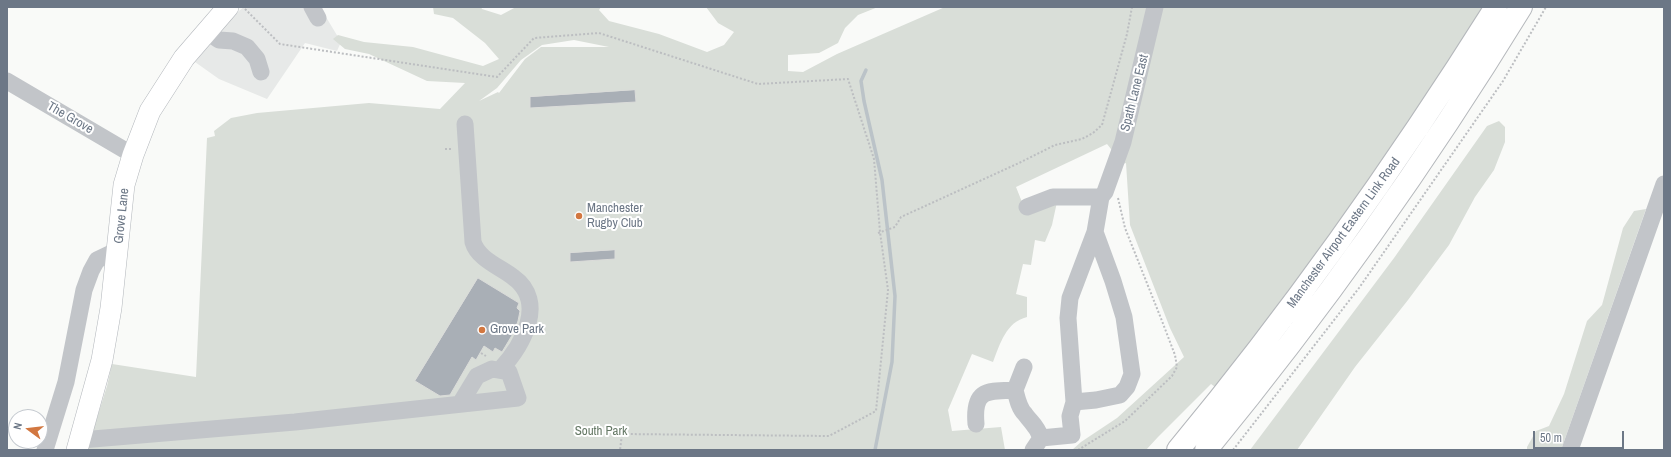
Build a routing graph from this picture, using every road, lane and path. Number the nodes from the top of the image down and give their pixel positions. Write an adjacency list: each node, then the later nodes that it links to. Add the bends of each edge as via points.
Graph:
1 (228, 7): 7 (main road, Grove Lane)
2 (242, 7): 15 (path, via 280,44 497,77 534,38 599,33 758,84 848,79 874,159)
3 (1132, 7): 15 (path, via 1102,125 1082,139 1055,145 901,217 896,227)
4 (1155, 7): 13 (street, Spath Lane East, via 1122,142 1111,177)
5 (1496, 7): 28 (highway, Manchester Airport Eastern Link Road, via 1349,228 1254,356)
6 (1521, 7): 29 (highway, Manchester Airport Eastern Link Road, via 1366,242 1270,371)
7 (206, 32): 8 (street, via 220,40 233,41 247,47 257,59); 11 (main road, Grove Lane, via 184,58 150,111)
8 (261, 72)
9 (7, 81): 11 (street, The Grove)
10 (465, 124): 19 (street, via 475,248 514,277 524,288 530,302 530,318 523,338)
11 (133, 154): 17 (main road, Grove Lane, via 124,185)
12 (1664, 184): 30 (street)
13 (1101, 197): 14 (street, via 1053,197); 16 (street, Spath Lane East)
14 (1027, 207)
15 (880, 232): 27 (path, via 888,290 876,411 829,436 622,434)
16 (1095, 232): 21 (street, Spath Lane East, via 1070,298 1068,318); 21 (street, via 1124,318 1132,374 1120,395)
17 (118, 250): 25 (main road, Grove Lane, via 102,360); 26 (street, via 97,260 84,290 66,382)
18 (1024, 367): 20 (street)
19 (500, 370): 22 (street, via 492,369 477,376); 22 (street, via 509,372 518,398)
20 (1015, 390): 23 (street, via 984,393 976,406); 24 (street, via 1022,409 1037,427)
21 (1074, 402): 24 (street, Spath Lane East, via 1070,416 1072,435)
22 (460, 404): 25 (street)
23 (976, 424)
24 (1037, 444)
25 (79, 445)
26 (45, 450)
27 (620, 450)
28 (1178, 450)
29 (1206, 450)
30 (1570, 450)

